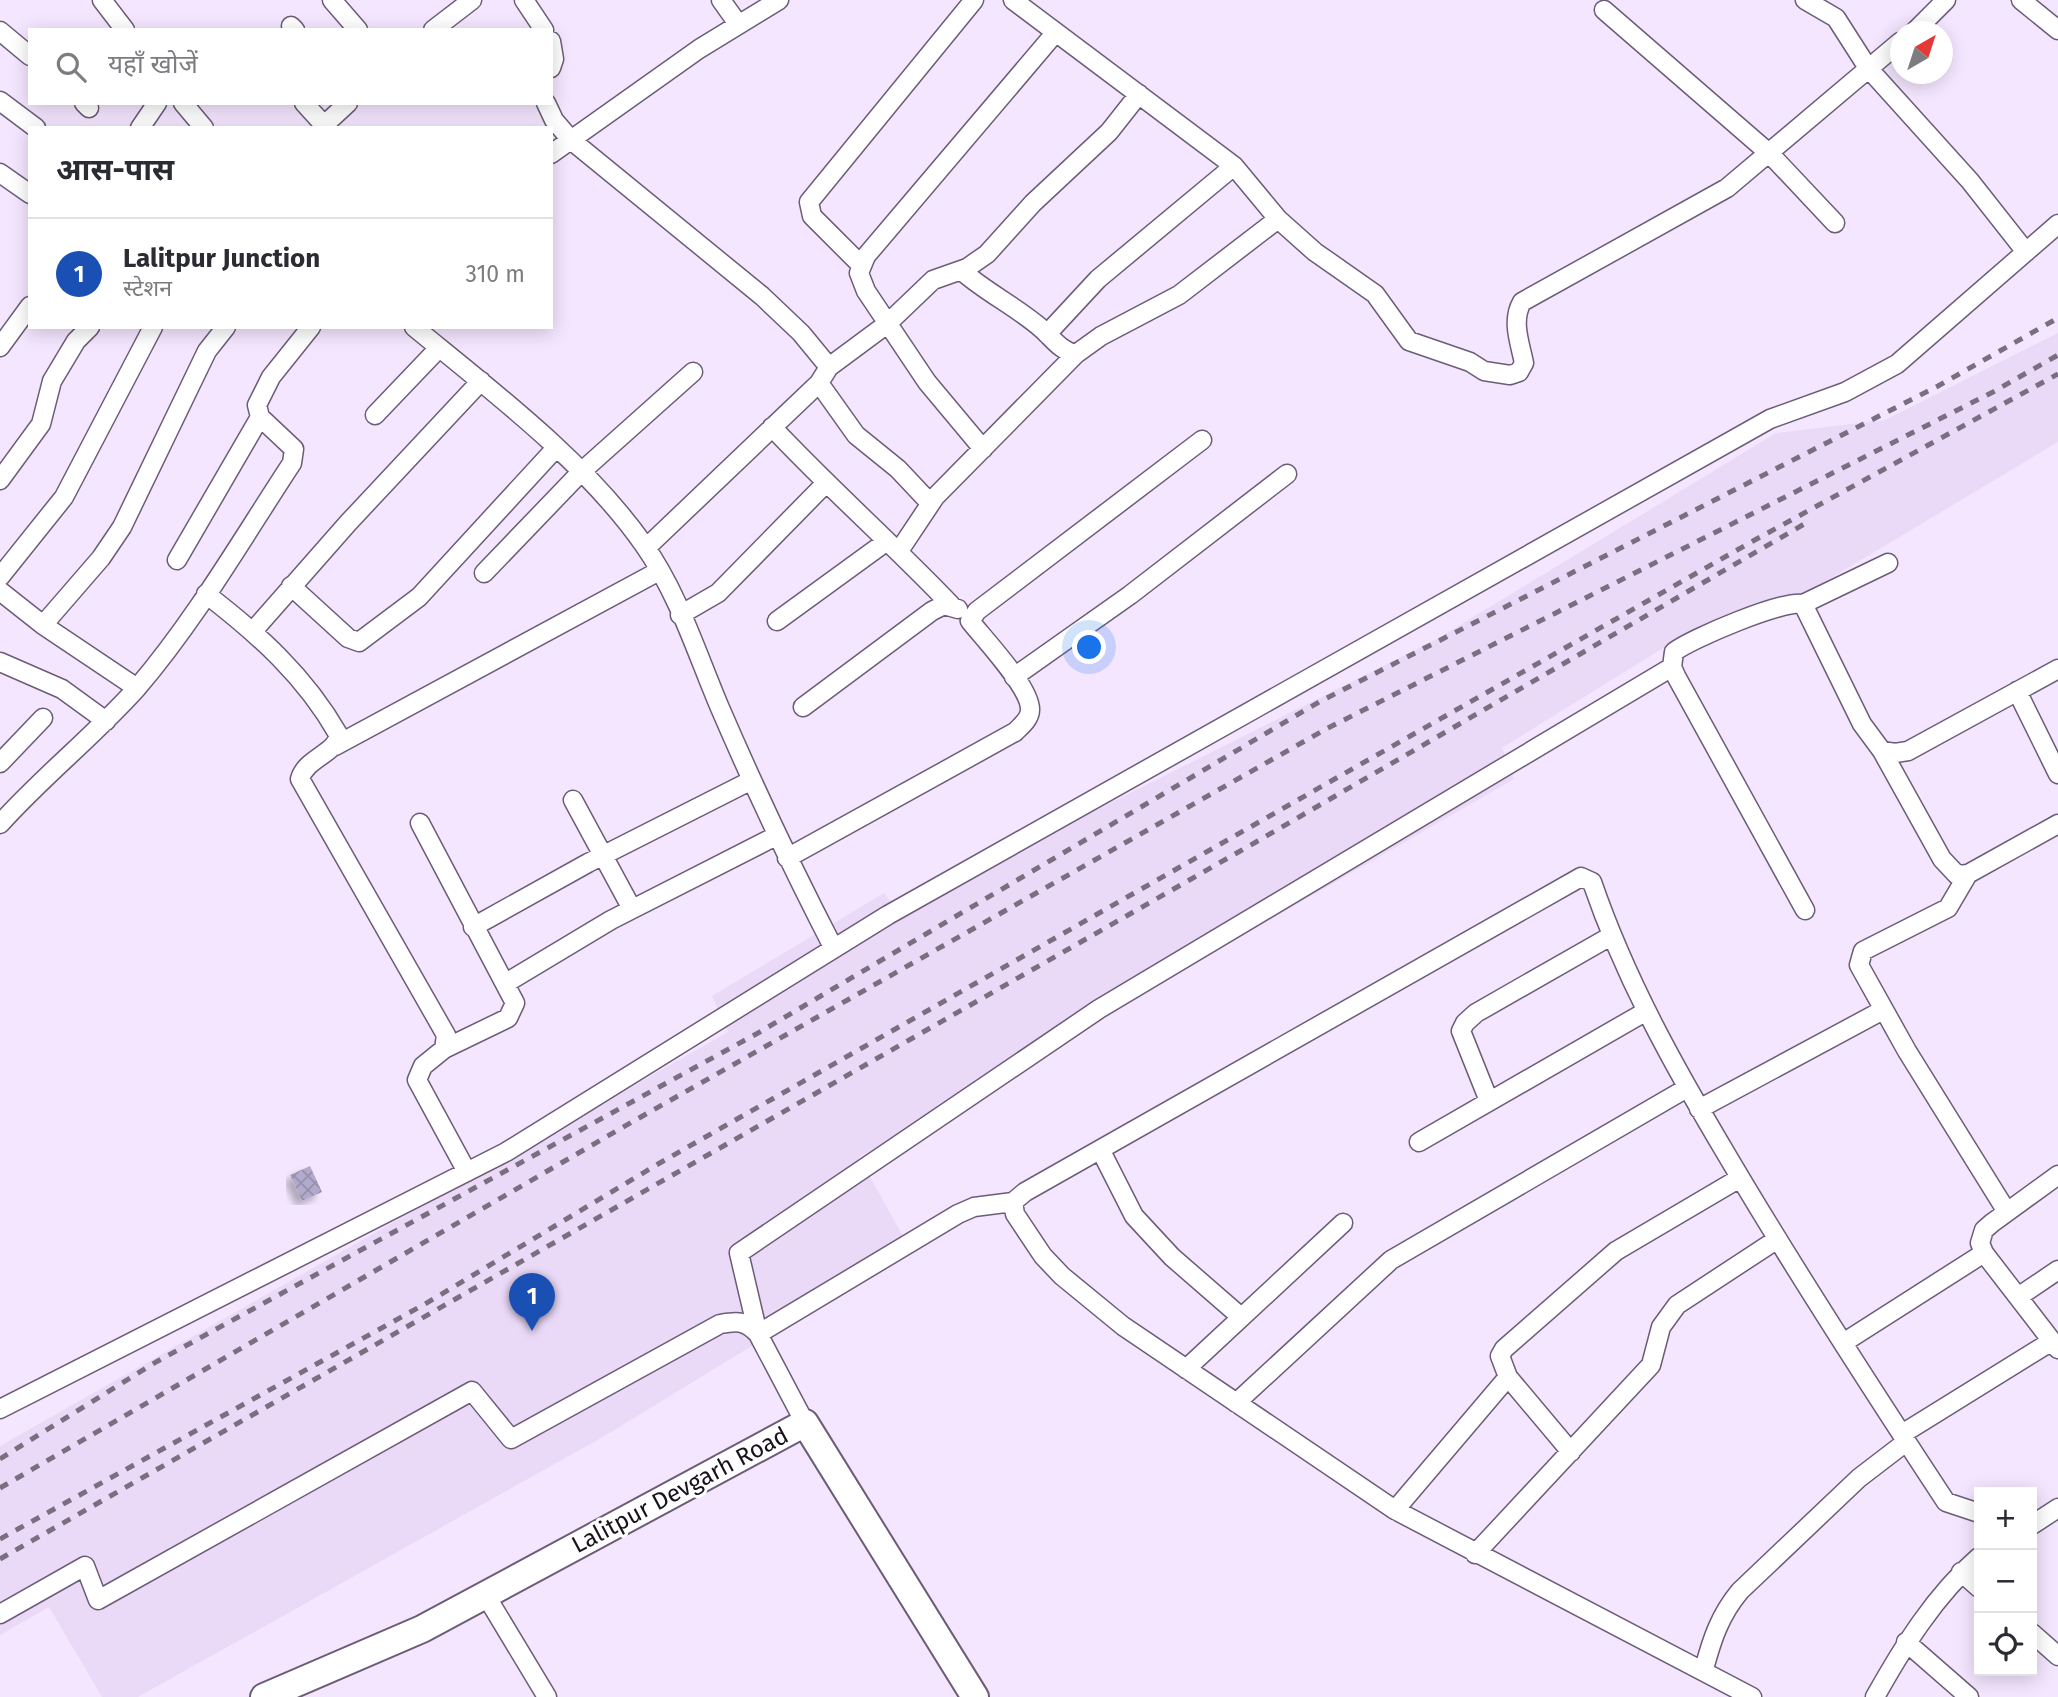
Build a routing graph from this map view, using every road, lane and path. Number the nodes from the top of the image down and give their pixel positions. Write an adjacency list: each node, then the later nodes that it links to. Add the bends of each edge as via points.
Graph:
1 (332, 0): 16 (street)
2 (472, 0): 17 (street)
3 (524, 0): 18 (street)
4 (721, 0): 14 (street)
5 (779, 0): 14 (street)
6 (974, 0): 46 (street, via 809,202 812,216)
7 (1013, 0): 21 (street)
8 (1805, 0): 24 (street, via 1836,18)
9 (1946, 0): 13 (street)
10 (2021, 0): 19 (street)
11 (105, 1): 15 (street)
12 (1604, 9): 38 (street)
13 (1925, 21)
14 (738, 24): 36 (street)
15 (124, 28)
16 (356, 28)
17 (436, 28)
18 (543, 28)
19 (2058, 30)
20 (0, 31): 23 (street)
21 (1056, 32): 25 (street); 46 (street)
22 (1890, 50): 24 (street)
23 (28, 54)
24 (1868, 68): 38 (street); 45 (street, via 1970,181)
25 (1139, 94): 39 (street); 47 (street, via 1109,132 987,254)
26 (0, 101): 32 (street)
27 (156, 105): 33 (street)
28 (185, 105): 34 (street)
29 (306, 105): 35 (street)
30 (346, 105): 35 (street)
31 (547, 105): 36 (street)
32 (33, 126)
33 (141, 126)
34 (202, 126)
35 (322, 126)
36 (571, 140): 37 (street); 59 (street, via 762,296)
37 (553, 154)
38 (1770, 154): 42 (street, via 1727,188 1522,302 1516,323 1524,363 1519,372 1510,375 1484,371 1409,341 1376,294 1315,252); 43 (street)
39 (1234, 166): 42 (street); 55 (street, via 1091,285)
40 (0, 173): 41 (street)
41 (28, 193)
42 (1278, 219): 58 (street, via 1179,295)
43 (1835, 223)
44 (2058, 225): 45 (street)
45 (2026, 252): 117 (street, via 1897,364 1845,393 1770,419)
46 (860, 265): 49 (street, via 861,282)
47 (962, 271): 49 (street, via 933,280); 55 (street)
48 (28, 309): 56 (street)
49 (887, 324): 59 (street); 68 (street, via 935,394)
50 (88, 329): 71 (street, via 52,381 41,424)
51 (152, 329): 80 (street, via 64,497)
52 (224, 329): 89 (street, via 206,351 122,527)
53 (309, 329): 64 (street, via 271,377 257,405)
54 (416, 329): 57 (street)
55 (1047, 334): 58 (street)
56 (0, 347)
57 (439, 348): 61 (street); 63 (street)
58 (1076, 354): 68 (street)
59 (829, 366): 62 (street)
60 (693, 372): 69 (street)
61 (481, 382): 67 (street); 81 (street)
62 (819, 383): 65 (street); 73 (street, via 856,435)
63 (375, 415)
64 (260, 416): 76 (street); 83 (street, via 295,455)
65 (772, 427): 72 (street); 75 (street)
66 (1202, 439): 88 (street, via 1018,577)
67 (555, 449): 69 (street); 81 (street, via 419,597 359,642 348,638)
68 (982, 449): 73 (street)
69 (581, 472): 75 (street, via 617,508); 79 (street)
70 (1287, 474): 94 (street)
71 (0, 480)
72 (825, 484): 74 (street); 86 (street, via 718,593)
73 (930, 503): 74 (street)
74 (893, 546): 85 (street); 87 (street)
75 (646, 548): 78 (street)
76 (177, 561)
77 (1888, 563): 84 (street)
78 (659, 571): 86 (street); 100 (street)
79 (484, 573)
80 (0, 577)
81 (291, 586): 90 (street)
82 (0, 591): 89 (street)
83 (206, 594): 90 (street); 95 (street)
84 (1803, 604): 92 (street, via 1787,603 1680,647 1671,659); 101 (street, via 1862,724)
85 (951, 605): 88 (street); 97 (street, via 932,611)
86 (680, 615): 104 (street)
87 (777, 621)
88 (970, 621): 94 (street)
89 (43, 625): 95 (street)
90 (253, 631): 100 (street, via 297,675 333,724 339,740)
91 (0, 662): 99 (street, via 62,689)
92 (1672, 667): 114 (street); 138 (street, via 1100,1009 739,1253)
93 (2058, 669): 96 (street)
94 (1014, 677): 111 (street, via 1030,709 1027,721 1015,732)
95 (137, 688): 99 (street)
96 (2017, 691): 101 (street, via 1908,751); 103 (street)
97 (803, 707)
98 (43, 718): 102 (street)
99 (106, 721): 107 (street)
100 (335, 746): 121 (street, via 303,768 300,779 446,1035)
101 (1882, 751): 112 (street, via 1942,859 1957,875)
102 (0, 763)
103 (2058, 774)
104 (752, 780): 109 (street); 110 (street)
105 (573, 800): 110 (street)
106 (420, 823): 115 (street)
107 (0, 824)
108 (2058, 824): 112 (street)
109 (776, 836): 111 (street); 113 (street)
110 (601, 856): 113 (street); 115 (street)
111 (787, 858): 117 (street)
112 (1968, 874): 119 (street, via 1948,908 1860,956 1864,977)
113 (632, 909): 118 (street)
114 (1805, 910)
115 (473, 927): 118 (street)
116 (1611, 936): 120 (street); 123 (street, via 1465,1023 1461,1031); 126 (street, via 1592,882 1574,878)
117 (833, 947): 127 (street)
118 (506, 983): 121 (street, via 515,1003 508,1018)
119 (1883, 1010): 124 (street); 131 (street)
120 (1644, 1012): 122 (street); 123 (street)
121 (444, 1049): 127 (street, via 423,1066 417,1080)
122 (1687, 1088): 124 (street); 143 (street, via 1391,1261)
123 (1489, 1101): 125 (street)
124 (1699, 1109): 129 (street)
125 (1419, 1142)
126 (1101, 1151): 130 (street); 137 (street, via 1134,1216 1172,1257)
127 (467, 1172): 144 (street)
128 (2058, 1175): 131 (street)
129 (1740, 1178): 133 (street); 142 (street, via 1616,1251 1504,1349 1500,1356)
130 (1013, 1202): 138 (street, via 974,1206 958,1214); 141 (street, via 1014,1214 1062,1276)
131 (2007, 1212): 134 (street, via 1984,1230 1980,1243)
132 (1342, 1223): 137 (street)
133 (1776, 1240): 139 (street); 147 (street, via 1677,1305 1661,1327 1651,1365)
134 (1984, 1254): 136 (street); 139 (street)
135 (2058, 1270): 136 (street)
136 (2018, 1297): 140 (street)
137 (1241, 1317): 141 (street)
138 (758, 1334): 145 (street); 157 (street, via 738,1321 720,1324 512,1439 472,1391 98,1600 85,1566)
139 (1843, 1343): 146 (street)
140 (2055, 1345): 146 (street)
141 (1186, 1369): 143 (street)
142 (1508, 1377): 147 (street); 149 (street)
143 (1236, 1402): 149 (street)
144 (0, 1409)
145 (805, 1423): 156 (main road, Lalitpur Devgarh Road); 165 (main road, Lalitpur Devgarh Road)
146 (1904, 1438): 150 (street, via 1945,1502); 161 (street, via 1727,1606)
147 (1570, 1452): 152 (street)
148 (2058, 1508): 151 (street)
149 (1395, 1510): 152 (street)
150 (1974, 1511)
151 (2037, 1522)
152 (1475, 1554): 161 (street)
153 (1974, 1561): 154 (street)
154 (1961, 1572): 155 (street); 159 (street)
155 (1974, 1584)
156 (485, 1594): 162 (main road, Lalitpur Devgarh Road); 164 (street)
157 (0, 1614)
158 (2037, 1637): 160 (street)
159 (1906, 1642): 167 (street); 168 (street)
160 (2058, 1656)
161 (1704, 1670): 166 (street)
162 (292, 1691): 163 (main road, Lalitpur Devgarh Road)
163 (264, 1697)
164 (547, 1697)
165 (975, 1697)
166 (1752, 1697)
167 (1875, 1697)
168 (1969, 1697)

